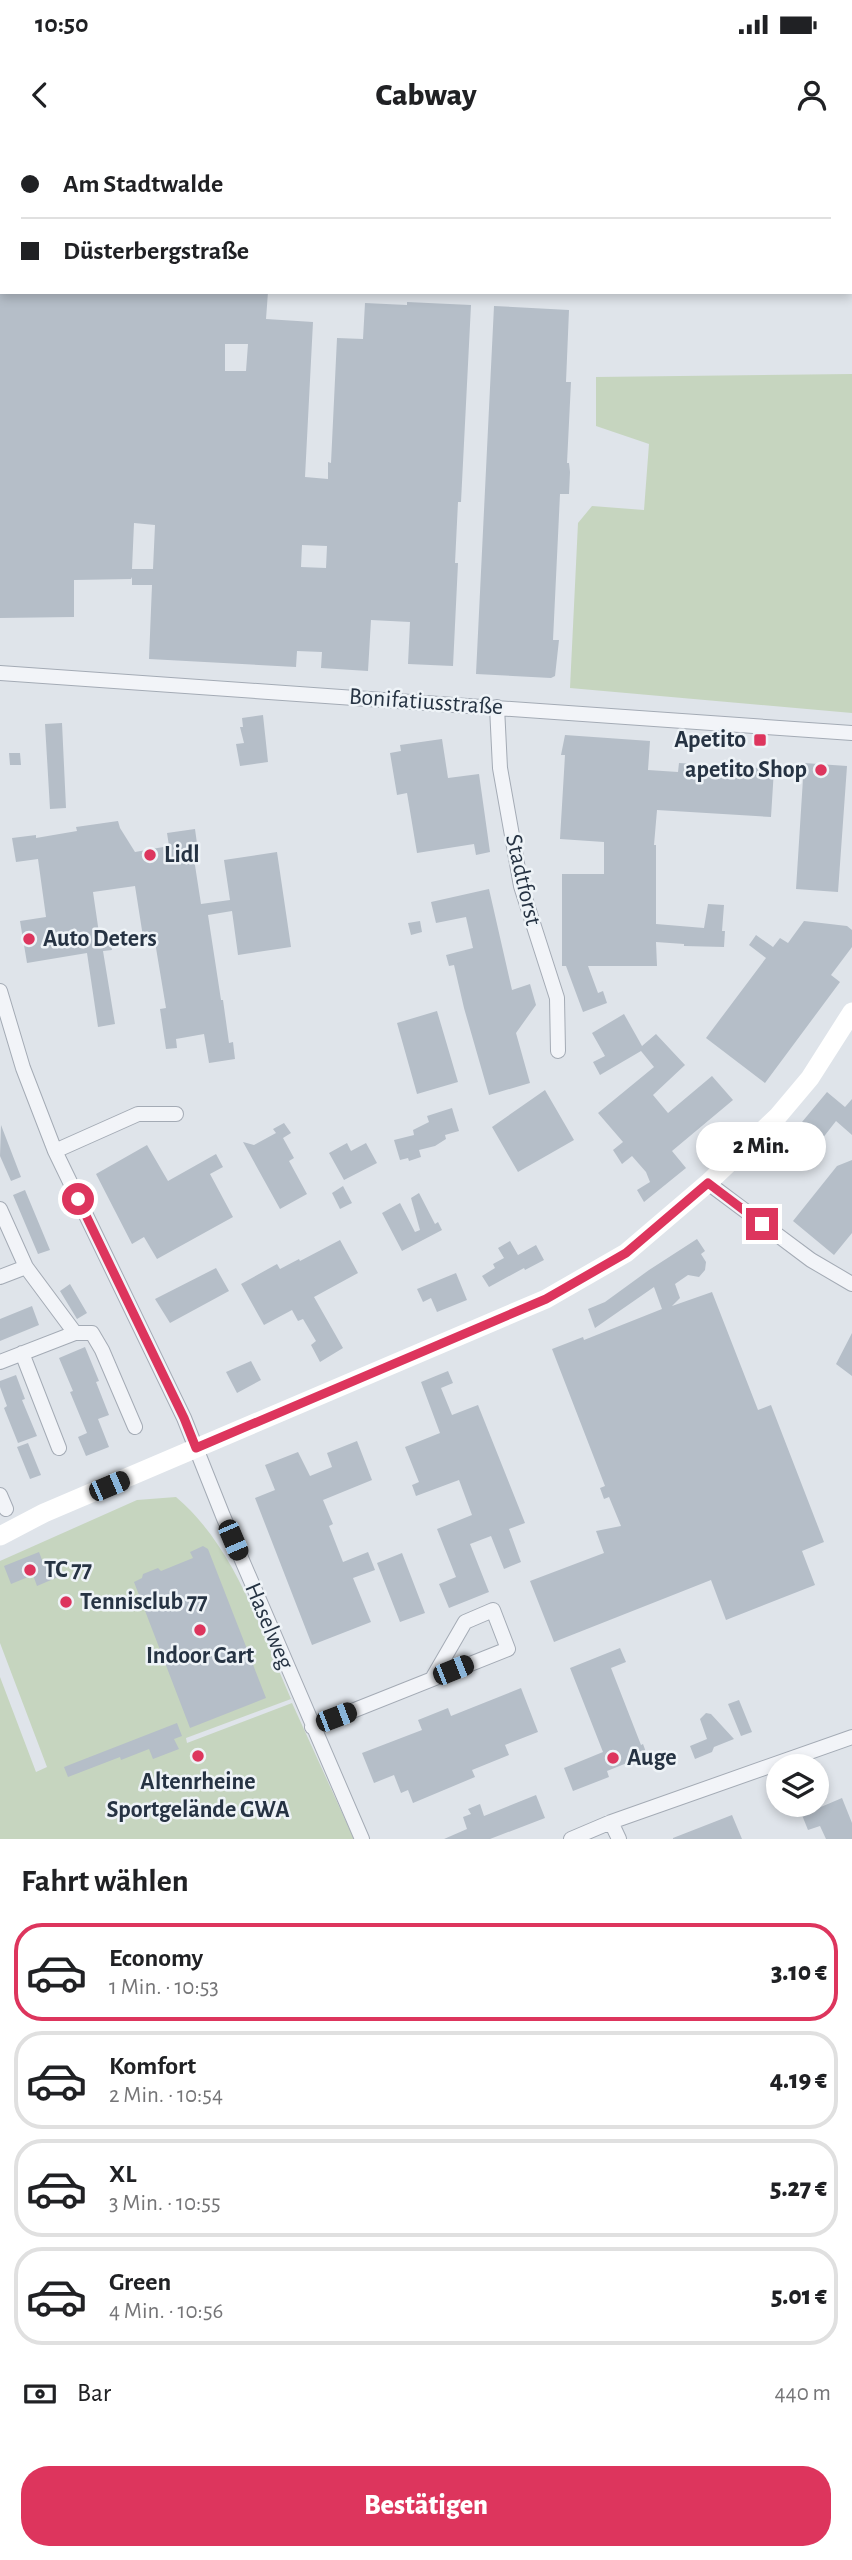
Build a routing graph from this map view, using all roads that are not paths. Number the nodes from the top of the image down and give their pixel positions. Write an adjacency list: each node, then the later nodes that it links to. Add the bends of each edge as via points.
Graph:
1 (0, 674): 2 (street, Bonifatiusstraße)
2 (497, 707): 3 (street, Bonifatiusstraße); 6 (street, Stadtforst, via 500,768 521,886 557,998)
3 (852, 733)
4 (0, 991): 8 (street, Haselweg)
5 (852, 1012): 9 (street, via 810,1078 778,1116)
6 (558, 1051)
7 (176, 1114): 8 (street, via 138,1114)
8 (55, 1151): 19 (street, Haselweg)
9 (708, 1183): 13 (street); 19 (street, via 626,1253 546,1299)
10 (0, 1209): 11 (street)
11 (26, 1267): 12 (street); 14 (street)
12 (0, 1277)
13 (852, 1284)
14 (75, 1333): 15 (street); 17 (street, via 92,1333)
15 (22, 1353): 16 (street); 18 (street)
16 (0, 1362)
17 (135, 1426)
18 (59, 1448)
19 (196, 1448): 22 (street); 24 (street, Haselweg)
20 (0, 1495): 21 (street)
21 (6, 1509)
22 (0, 1536)
23 (432, 1679): 23 (street, via 508,1648 492,1610 465,1622); 24 (street)
24 (312, 1727): 27 (street, Haselweg)
25 (852, 1737): 26 (street)
26 (611, 1822): 28 (street); 29 (street)
27 (362, 1839)
28 (571, 1839)
29 (619, 1839)

